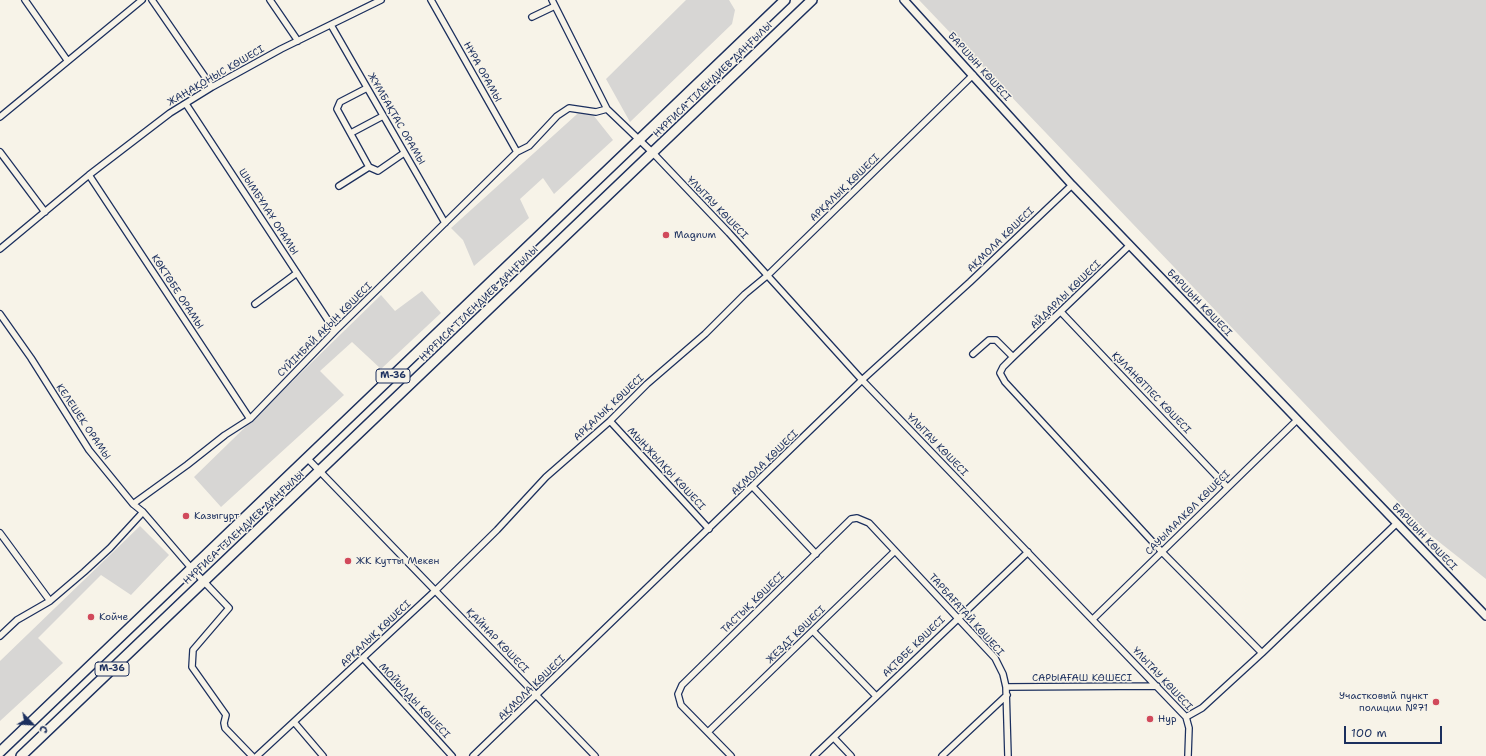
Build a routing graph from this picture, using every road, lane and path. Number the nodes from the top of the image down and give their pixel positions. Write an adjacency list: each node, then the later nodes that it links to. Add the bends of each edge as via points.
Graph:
1 (25, 0): 15 (street)
2 (142, 0): 15 (street)
3 (152, 0): 17 (street)
4 (270, 0): 14 (street)
5 (381, 0): 13 (street, ЖАҢАҚОНЫС КӨШЕСІ)
6 (431, 0): 26 (street, НҰРА ОРАМЫ)
7 (552, 0): 11 (street, ҰЛЫТАУ КӨШЕСІ)
8 (785, 0): 24 (main road, НҰРҒИСА ТІЛЕНДИЕВ ДАҢҒЫЛЫ / M-36)
9 (812, 0): 28 (main road, НҰРҒИСА ТІЛЕНДИЕВ ДАҢҒЫЛЫ / M-36)
10 (904, 0): 16 (street, БАРШЫН КӨШЕСІ)
11 (555, 6): 12 (street); 20 (street, ҰЛЫТАУ КӨШЕСІ)
12 (532, 17)
13 (331, 25): 14 (street, ЖАҢАҚОНЫС КӨШЕСІ); 18 (street, ЖҰМБАҚТАС ОРАМЫ)
14 (298, 41): 17 (street, ЖАҢАҚОНЫС КӨШЕСІ)
15 (67, 60): 22 (street)
16 (972, 74): 31 (street, БАРШЫН КӨШЕСІ); 38 (street, АРҚАЛЫҚ КӨШЕСІ)
17 (212, 87): 19 (street, ЖАҢАҚОНЫС КӨШЕСІ)
18 (367, 88): 21 (street, ЖҰМБАҚТАС ОРАМЫ); 23 (street, via 340,102 338,106)
19 (186, 104): 30 (street, ЖАҢАҚОНЫС КӨШЕСІ, via 170,113); 37 (street, ШЫМБҰЛАҰ ОРАМЫ)
20 (607, 109): 24 (street, ҰЛЫТАУ КӨШЕСІ); 26 (street, СҮЙІНБАЙ АҚЫН КӨШЕСІ, via 596,112 574,108 564,110 529,146)
21 (383, 116): 23 (street); 27 (street, ЖҰМБАҚТАС ОРАМЫ)
22 (0, 117)
23 (350, 133): 29 (street)
24 (639, 140): 28 (street, ҰЛЫТАУ КӨШЕСІ); 49 (main road, НҰРҒИСА ТІЛЕНДИЕВ ДАҢҒЫЛЫ / M-36)
25 (0, 152): 33 (street)
26 (517, 152): 34 (street, СҮЙІНБАЙ АҚЫН КӨШЕСІ)
27 (404, 153): 29 (street, via 378,171); 34 (street, ЖҰМБАҚТАС ОРАМЫ)
28 (653, 153): 38 (street, ҰЛЫТАУ КӨШЕСІ); 50 (main road, НҰРҒИСА ТІЛЕНДИЕВ ДАҢҒЫЛЫ / M-36)
29 (369, 167): 32 (street)
30 (89, 175): 33 (street, ЖАҢАҚОНЫС КӨШЕСІ); 46 (street, КӨКТӨБЕ ОРАМЫ)
31 (1072, 185): 35 (street, БАРШЫН КӨШЕСІ); 45 (street, АҚМОЛА КӨШЕСІ)
32 (339, 186)
33 (45, 212): 36 (street, ЖАҢАҚОНЫС КӨШЕСІ)
34 (445, 223): 42 (street, СҮЙІНБАЙ АҚЫН КӨШЕСІ)
35 (1130, 245): 40 (street, АЙДАРЛЫ КӨШЕСІ); 47 (street, БАРШЫН КӨШЕСІ)
36 (0, 249)
37 (297, 273): 39 (street); 42 (street, ШЫМБҰЛАҰ ОРАМЫ)
38 (768, 275): 45 (street, ҰЛЫТАУ КӨШЕСІ); 48 (street, АРҚАЛЫҚ КӨШЕСІ, via 647,384)
39 (255, 304)
40 (1061, 312): 44 (street, АЙДАРЛЫ КӨШЕСІ); 52 (street, ҚУЛАНӨТПЕС КӨШЕСІ)
41 (0, 314): 53 (street, КЕЛЕШЕК ОРАМЫ, via 89,450)
42 (335, 331): 46 (street, СҮЙІНБАЙ АҚЫН КӨШЕСІ)
43 (973, 354): 44 (street, via 989,340 996,340)
44 (1013, 357): 61 (street, АЙДАРЛЫ КӨШЕСІ, via 1000,373 1005,382)
45 (862, 380): 51 (street, АҚМОЛА КӨШЕСІ); 60 (street, ҰЛЫТАУ КӨШЕСІ)
46 (250, 420): 53 (street, СҮЙІНБАЙ АҚЫН КӨШЕСІ, via 225,435)
47 (1297, 420): 52 (street, САУЫМАЛКӨЛ КӨШЕСІ); 56 (street, БАРШЫН КӨШЕСІ)
48 (610, 421): 57 (street, МЫҢЖЫЛҚЫ КӨШЕСІ); 65 (street, АРҚАЛЫҚ КӨШЕСІ, via 546,477 498,530)
49 (307, 458): 50 (street, ҚАЙНАР КӨШЕСІ); 63 (main road, НҰРҒИСА ТІЛЕНДИЕВ ДАҢҒЫЛЫ / M-36)
50 (320, 472): 64 (main road, НҰРҒИСА ТІЛЕНДИЕВ ДАҢҒЫЛЫ / M-36); 65 (street, ҚАЙНАР КӨШЕСІ)
51 (753, 487): 57 (street, АҚМОЛА КӨШЕСІ); 62 (street)
52 (1227, 487): 61 (street, САУЫМАЛКӨЛ КӨШЕСІ)
53 (133, 504): 54 (street, КЕЛЕШЕК ОРАМЫ)
54 (144, 512): 63 (street, КЕЛЕШЕК ОРАМЫ); 66 (street, via 110,548)
55 (851, 519): 59 (street, ТАРБАҒАТАЙ КӨШЕСІ, via 869,523); 62 (street, ТАСТЫҚ КӨШЕСІ)
56 (1396, 524): 67 (street, БАРШЫН КӨШЕСІ); 72 (street)
57 (710, 529): 77 (street, АҚМОЛА КӨШЕСІ)
58 (0, 533): 66 (street)
59 (895, 551): 68 (street, ТАРБАҒАТАЙ КӨШЕСІ); 70 (street, ЖЕЗДІ КӨШЕСІ)
60 (1028, 552): 68 (street, АҚТӨБЕ КӨШЕСІ); 69 (street, ҰЛЫТАУ КӨШЕСІ)
61 (1162, 552): 69 (street, САУЫМАЛКӨЛ КӨШЕСІ); 72 (street)
62 (816, 554): 81 (street, ТАСТЫҚ КӨШЕСІ, via 682,685 678,694 681,704)
63 (192, 569): 64 (street, КЕЛЕШЕК ОРАМЫ); 83 (main road, НҰРҒИСА ТІЛЕНДИЕВ ДАҢҒЫЛЫ / M-36)
64 (204, 581): 84 (main road, НҰРҒИСА ТІЛЕНДИЕВ ДАҢҒЫЛЫ / M-36); 85 (street, КЕЛЕШЕК ОРАМЫ, via 229,608 193,650 192,667 226,715 226,728)
65 (436, 590): 73 (street, АРҚАЛЫҚ КӨШЕСІ); 77 (street, ҚАЙНАР КӨШЕСІ)
66 (50, 600): 71 (street, via 17,620)
67 (1486, 616)
68 (958, 618): 75 (street, ТАРБАҒАТАЙ КӨШЕСІ, via 995,658); 78 (street, АҚТӨБЕ КӨШЕСІ)
69 (1093, 619): 74 (street, ҰЛЫТАУ КӨШЕСІ)
70 (813, 631): 78 (street); 81 (street, ЖЕЗДІ КӨШЕСІ)
71 (0, 636)
72 (1262, 653): 79 (street, via 1202,708)
73 (363, 658): 80 (street, АРҚАЛЫҚ КӨШЕСІ); 88 (street, МОЙЫЛДЫ КӨШЕСІ)
74 (1157, 686): 75 (street, САРЫАҒАШ КӨШЕСІ); 79 (street, ҰЛЫТАУ КӨШЕСІ)
75 (1006, 687): 76 (street, ТАРБАҒАТАЙ КӨШЕСІ)
76 (1007, 695): 94 (street); 95 (street, ТАРБАҒАТАЙ КӨШЕСІ)
77 (537, 696): 89 (street, АҚМОЛА КӨШЕСІ); 90 (street, ҚАЙНАР КӨШЕСІ)
78 (876, 696): 82 (street, АҚТӨБЕ КӨШЕСІ)
79 (1186, 716): 96 (street, ҰЛЫТАУ КӨШЕСІ, via 1189,728)
80 (294, 722): 86 (street, АРҚАЛЫҚ КӨШЕСІ); 87 (street)
81 (708, 732): 91 (street)
82 (834, 738): 92 (street, АҚТӨБЕ КӨШЕСІ); 93 (street)
83 (0, 752)
84 (21, 756)
85 (252, 756)
86 (257, 756)
87 (323, 756)
88 (452, 756)
89 (473, 756)
90 (595, 756)
91 (731, 756)
92 (814, 756)
93 (851, 756)
94 (942, 756)
95 (1008, 756)
96 (1188, 756)

